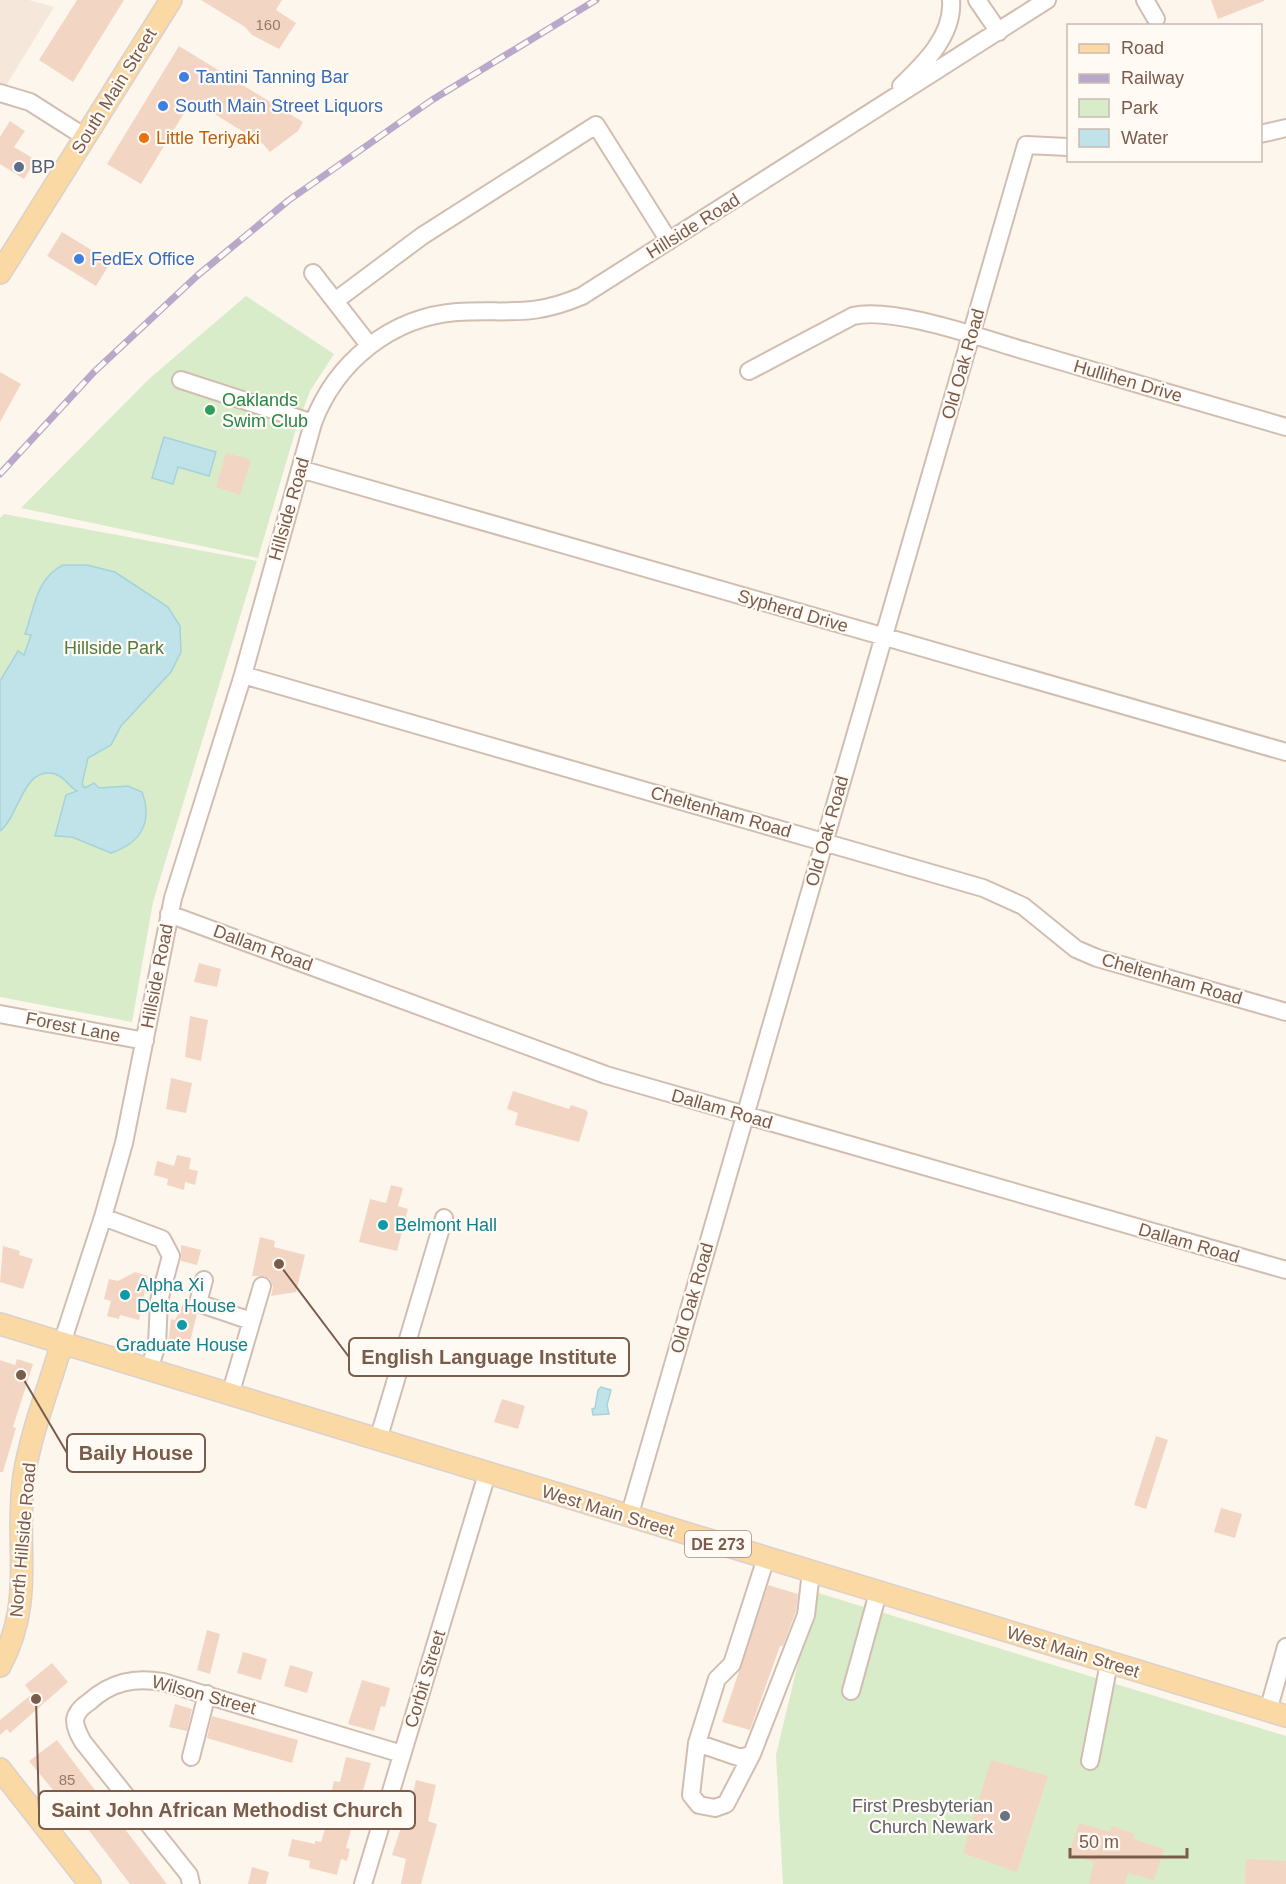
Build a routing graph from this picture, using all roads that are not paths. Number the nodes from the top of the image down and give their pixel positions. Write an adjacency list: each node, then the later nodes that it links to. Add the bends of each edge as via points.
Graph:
1 (171, 0): 12 (main road, South Main Street)
2 (951, 0): 9 (street, via 947,26 938,45)
3 (977, 0): 7 (street)
4 (1047, 0): 7 (street, Hillside Road)
5 (1145, 0): 6 (street)
6 (1156, 19)
7 (999, 32): 9 (street, Hillside Road)
8 (0, 93): 12 (street, via 30,102)
9 (877, 110): 14 (street, Hillside Road)
10 (1286, 128): 11 (street)
11 (1262, 134)
12 (85, 137): 15 (main road, South Main Street)
13 (1067, 147): 18 (street, Old Oak Road, via 1026,145)
14 (669, 241): 17 (street, via 596,125 422,236); 19 (street, Hillside Road, via 589,292 556,306 521,313 440,314 400,327)
15 (0, 273)
16 (313, 273): 17 (street)
17 (335, 302): 19 (street)
18 (971, 335): 20 (street, Hullihen Drive, via 867,312); 23 (street, Hullihen Drive); 25 (street, Old Oak Road)
19 (369, 345): 22 (street, Hillside Road, via 332,385)
20 (749, 371)
21 (181, 380): 22 (street)
22 (313, 423): 24 (street, Hillside Road)
23 (1286, 427)
24 (300, 469): 25 (street, Sypherd Drive); 26 (street, Hillside Road)
25 (884, 637): 27 (street, Sypherd Drive); 28 (street, Old Oak Road)
26 (243, 675): 28 (street, Cheltenham Road); 29 (street, Hillside Road)
27 (1286, 752)
28 (824, 842): 30 (street, Cheltenham Road, via 1008,897 1076,949 1097,958); 33 (street, Old Oak Road)
29 (169, 914): 32 (street, Hillside Road); 33 (street, Dallam Road, via 596,1071)
30 (1286, 1012)
31 (0, 1014): 32 (street, Forest Lane)
32 (145, 1041): 34 (street, Hillside Road, via 124,1143)
33 (745, 1116): 36 (street, Dallam Road); 46 (street, Old Oak Road)
34 (103, 1217): 41 (street, Hillside Road); 42 (street, via 162,1239 171,1256 159,1302 157,1344)
35 (444, 1218): 44 (street)
36 (1286, 1270)
37 (204, 1280): 39 (street, via 198,1303)
38 (262, 1286): 39 (street)
39 (251, 1321): 43 (street)
40 (0, 1324): 41 (main road, West Main Street / DE 273)
41 (62, 1343): 42 (main road, West Main Street / DE 273); 51 (main road, North Hillside Road, via 24,1476 23,1587 19,1615)
42 (150, 1370): 43 (main road, West Main Street / DE 273)
43 (230, 1395): 44 (main road, West Main Street / DE 273)
44 (378, 1440): 45 (main road, West Main Street / DE 273)
45 (487, 1474): 46 (main road, West Main Street / DE 273); 57 (street, Corbit Street)
46 (629, 1517): 47 (main road, West Main Street / DE 273)
47 (766, 1558): 48 (main road, West Main Street / DE 273); 56 (street, via 732,1664 717,1679)
48 (811, 1572): 49 (main road, West Main Street / DE 273); 58 (street, via 806,1615)
49 (878, 1593): 52 (main road, West Main Street / DE 273); 53 (street)
50 (1286, 1647): 55 (street)
51 (2, 1654)
52 (1109, 1663): 55 (main road, West Main Street / DE 273); 60 (street)
53 (851, 1691)
54 (207, 1694): 57 (street, Wilson Street); 59 (street); 63 (street, Wilson Street, via 163,1682 125,1681 93,1698 75,1718 83,1742 189,1875)
55 (1277, 1714)
56 (697, 1743): 58 (street, via 741,1758); 58 (street, via 690,1790 693,1800 708,1807 726,1804)
57 (402, 1754): 64 (street, Corbit Street)
58 (752, 1754)
59 (191, 1758)
60 (1090, 1761)
61 (3, 1777): 62 (main road)
62 (90, 1884)
63 (191, 1884)
64 (363, 1884)

